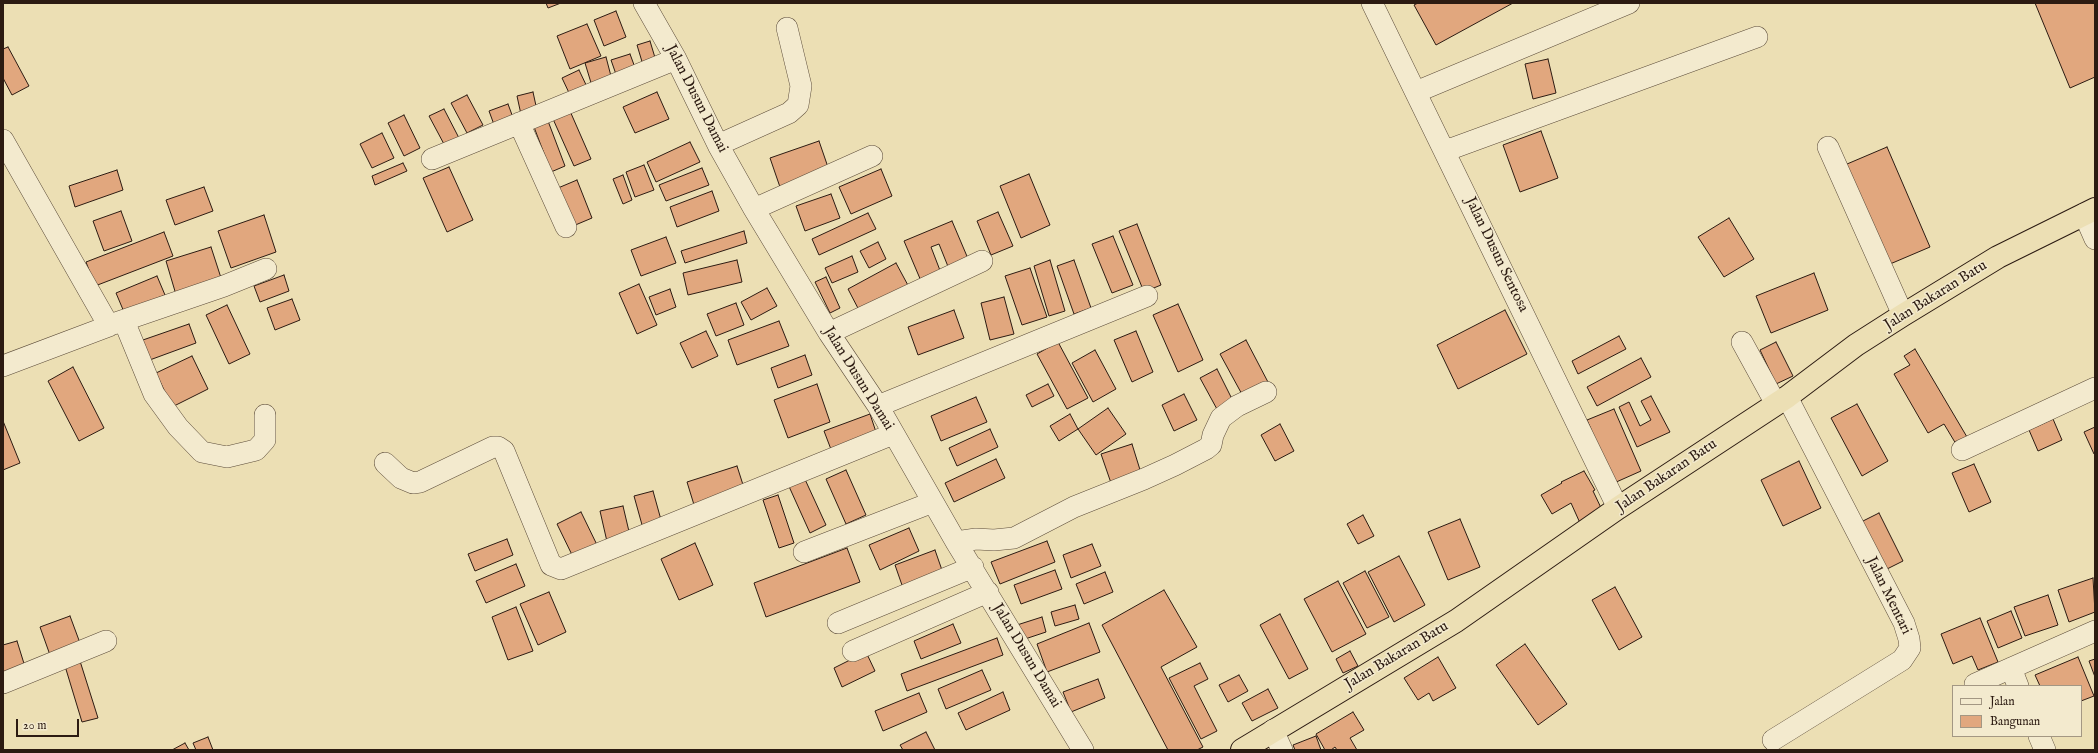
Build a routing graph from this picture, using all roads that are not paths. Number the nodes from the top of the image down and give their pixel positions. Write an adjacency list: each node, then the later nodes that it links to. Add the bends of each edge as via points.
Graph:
1 (644, 3): 6 (street, Jalan Dusun Damai)
2 (1372, 3): 7 (street, Jalan Dusun Sentosa)
3 (1630, 3): 7 (street)
4 (787, 28): 10 (street, via 801,86 798,105 789,113)
5 (1757, 37): 12 (street)
6 (676, 59): 8 (street); 10 (street, Jalan Dusun Damai)
7 (1416, 92): 12 (street, Jalan Dusun Sentosa)
8 (519, 123): 14 (street); 17 (street)
9 (3, 140): 23 (street)
10 (718, 145): 15 (street, Jalan Dusun Damai)
11 (1828, 147): 22 (street)
12 (1445, 151): 36 (street, Jalan Dusun Sentosa)
13 (872, 156): 15 (street)
14 (432, 158)
15 (754, 209): 24 (street, Jalan Dusun Damai)
16 (2089, 212): 18 (street); 22 (highway, Jalan Bakaran Batu, via 1998,257)
17 (566, 226)
18 (2095, 239)
19 (982, 261): 24 (street)
20 (266, 269): 23 (street)
21 (1147, 296): 30 (street)
22 (1903, 315): 29 (highway, Jalan Bakaran Batu, via 1856,345)
23 (116, 323): 26 (street); 31 (street, via 154,394 178,427 202,452 227,457 256,450 265,440)
24 (829, 333): 30 (street, Jalan Dusun Damai)
25 (1742, 342): 29 (street, Jalan Mentari)
26 (3, 366)
27 (2095, 388): 33 (street)
28 (1266, 392): 37 (street, via 1237,406 1221,418 1206,449 1163,470 1074,507 1014,538)
29 (1782, 400): 36 (highway, Jalan Bakaran Batu); 50 (street, Jalan Mentari, via 1904,623 1910,643 1908,652 1902,660)
30 (878, 406): 32 (street, Jalan Dusun Damai)
31 (265, 415)
32 (893, 434): 34 (street, via 561,569 551,564 504,451 498,447 492,447 413,484 401,478); 35 (street, Jalan Dusun Damai)
33 (1962, 450)
34 (385, 463)
35 (933, 502): 37 (street, Jalan Dusun Damai); 38 (street)
36 (1618, 508): 48 (highway, Jalan Bakaran Batu, via 1456,621)
37 (956, 542): 39 (street, Jalan Dusun Damai)
38 (804, 552)
39 (973, 567): 40 (street, Jalan Dusun Damai); 41 (street)
40 (988, 592): 44 (street); 51 (street, Jalan Dusun Damai)
41 (838, 623)
42 (2095, 631): 45 (street)
43 (106, 641): 46 (street)
44 (853, 651)
45 (2015, 677): 47 (street)
46 (3, 683)
47 (1975, 684)
48 (1273, 730): 52 (highway, Jalan Bakaran Batu); 53 (street)
49 (2039, 737): 54 (street)
50 (1773, 740)
51 (1083, 750)
52 (1242, 750)
53 (1282, 750)
54 (2045, 750)

